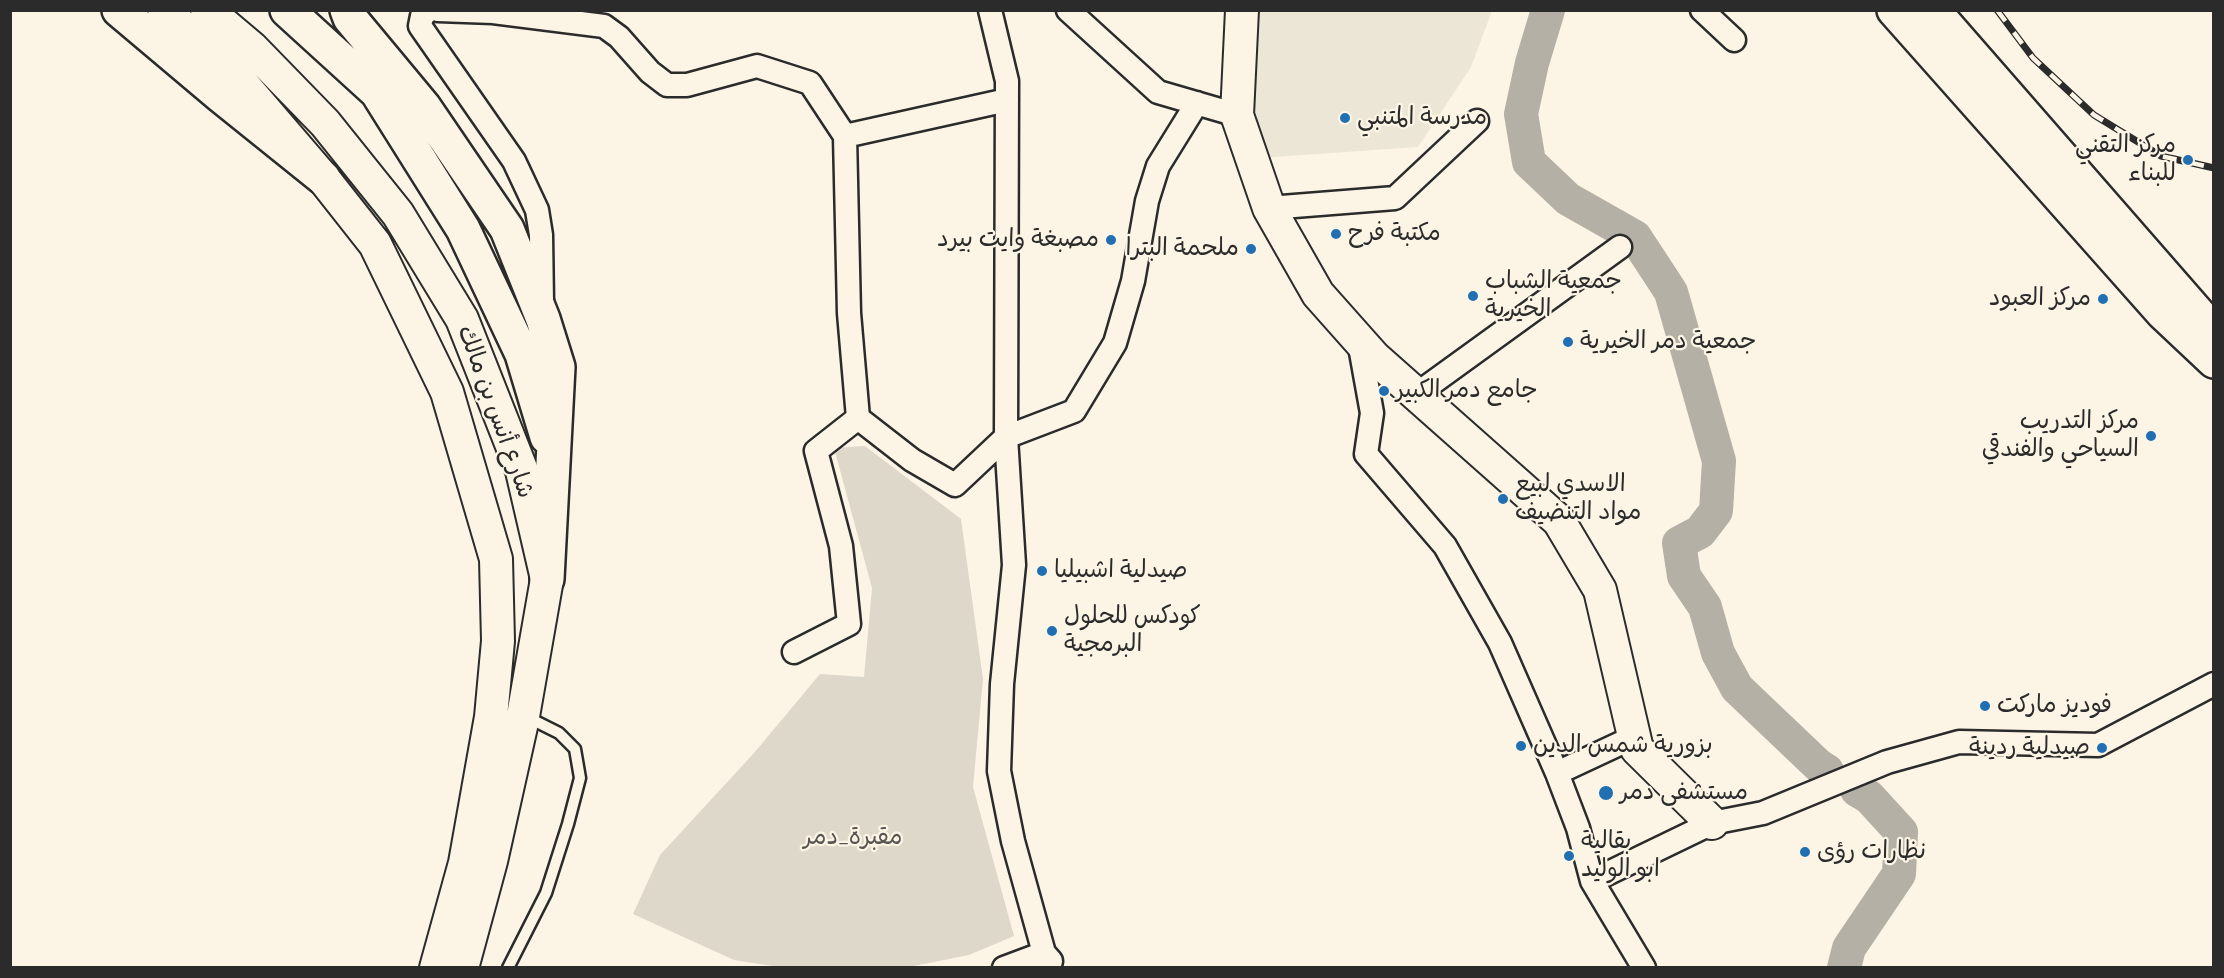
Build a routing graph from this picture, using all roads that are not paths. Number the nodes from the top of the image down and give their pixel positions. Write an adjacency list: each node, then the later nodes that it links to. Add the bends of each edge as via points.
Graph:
1 (119, 10): 20 (main road)
2 (164, 10): 20 (main road, شارع أنس بن مالك, via 233,73)
3 (207, 10): 31 (main road, شارع أنس بن مالك, via 252,48 325,123 398,214 462,319 522,471)
4 (287, 10): 30 (main road, via 377,92 463,229 522,354)
5 (347, 10): 23 (main road, via 424,107 507,229)
6 (429, 10): 23 (street, via 422,16 420,26 514,161 537,210)
7 (438, 10): 19 (street, via 493,12 604,26 667,85 687,86 757,66 810,82)
8 (990, 10): 15 (street, via 1007,81)
9 (1068, 10): 16 (street, via 1158,92)
10 (1242, 10): 17 (main road)
11 (1702, 10): 14 (street)
12 (1894, 10): 26 (main road, via 2163,313)
13 (1933, 10): 24 (main road)
14 (1734, 40)
15 (1007, 100): 19 (street); 29 (street)
16 (1197, 104): 17 (street); 29 (street, via 1158,166 1115,343 1074,411)
17 (1237, 115): 21 (main road)
18 (1477, 120): 21 (street, via 1395,198)
19 (845, 136): 28 (street, via 849,313)
20 (323, 178): 34 (main road, شارع أنس بن مالك, via 375,244 447,392 496,559 498,641)
21 (1269, 208): 25 (main road, via 1318,294)
22 (1620, 247): 27 (street)
23 (543, 319): 30 (main road, via 558,367)
24 (2214, 332)
25 (1359, 340): 27 (main road); 37 (street, via 1372,413 1366,454 1445,546 1500,643)
26 (2214, 361)
27 (1417, 394): 36 (main road, via 1559,521 1600,590)
28 (858, 418): 29 (street, via 912,460 955,485); 32 (street, via 816,451 841,546 849,624)
29 (1006, 437): 40 (street, via 1014,565 1002,684 999,771 1013,841)
30 (554, 459): 31 (main road)
31 (547, 579): 35 (main road, شارع أنس بن مالك)
32 (794, 652)
33 (2214, 684): 38 (street, via 2098,745 1959,742 1887,762 1763,813)
34 (491, 717): 35 (main road); 41 (main road, شارع أنس بن مالك, via 465,863)
35 (522, 718): 42 (main road, شارع أنس بن مالك, via 491,861); 43 (lane, via 559,733 575,749 580,778 546,893)
36 (1634, 737): 37 (street); 38 (main road, via 1637,749)
37 (1557, 772): 39 (street)
38 (1712, 823): 39 (street)
39 (1592, 881): 45 (street)
40 (1047, 963): 44 (street)
41 (436, 968)
42 (462, 968)
43 (508, 968)
44 (1004, 968)
45 (1644, 968)

